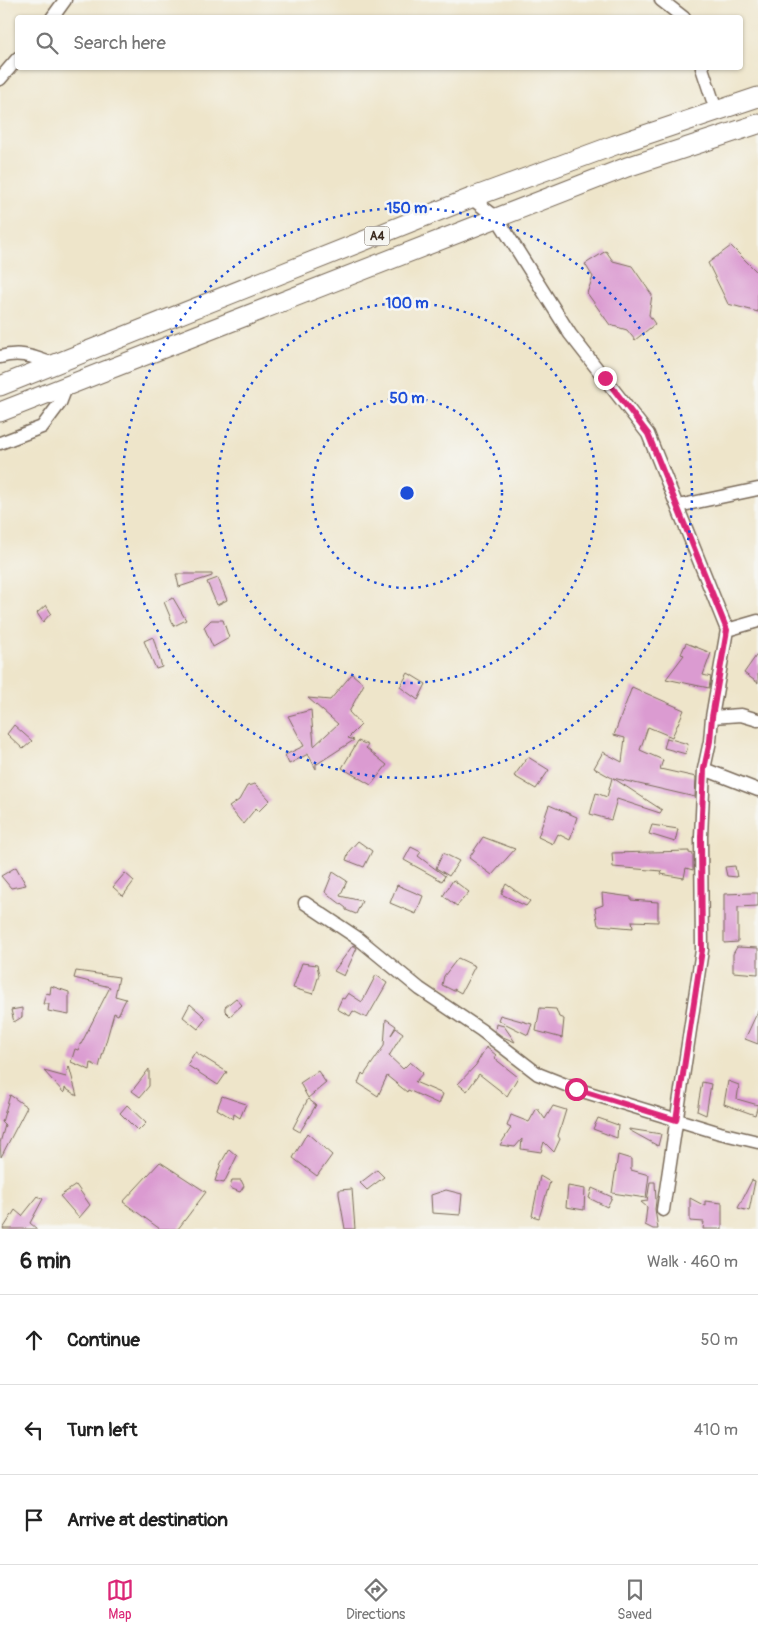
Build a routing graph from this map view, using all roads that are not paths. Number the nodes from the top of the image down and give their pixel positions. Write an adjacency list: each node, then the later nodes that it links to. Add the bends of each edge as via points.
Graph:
1 (65, 0): 3 (street)
2 (661, 0): 4 (street)
3 (54, 15)
4 (680, 15)
5 (15, 62): 7 (street)
6 (703, 70): 9 (street)
7 (0, 79)
8 (758, 97): 9 (highway, A4)
9 (716, 110): 11 (highway, A4)
10 (758, 124): 12 (highway, A4, via 627,167)
11 (471, 198): 12 (street); 14 (highway, A4)
12 (497, 218): 15 (highway, A4); 20 (street, via 570,334 648,434)
13 (0, 357): 14 (street, via 12,353)
14 (53, 364): 16 (highway, A4)
15 (67, 385): 17 (highway, A4); 18 (street, via 60,403 42,426)
16 (0, 386)
17 (0, 412)
18 (0, 443)
19 (758, 489): 20 (street)
20 (678, 506): 22 (street)
21 (758, 621): 22 (street)
22 (727, 630): 23 (street)
23 (712, 717): 24 (street, via 741,715); 25 (street)
24 (758, 720)
25 (704, 769): 26 (street); 28 (street, via 702,950)
26 (758, 790)
27 (305, 903): 28 (street, via 359,939 420,989 538,1074)
28 (676, 1120): 29 (street); 30 (street)
29 (758, 1142)
30 (663, 1210)

